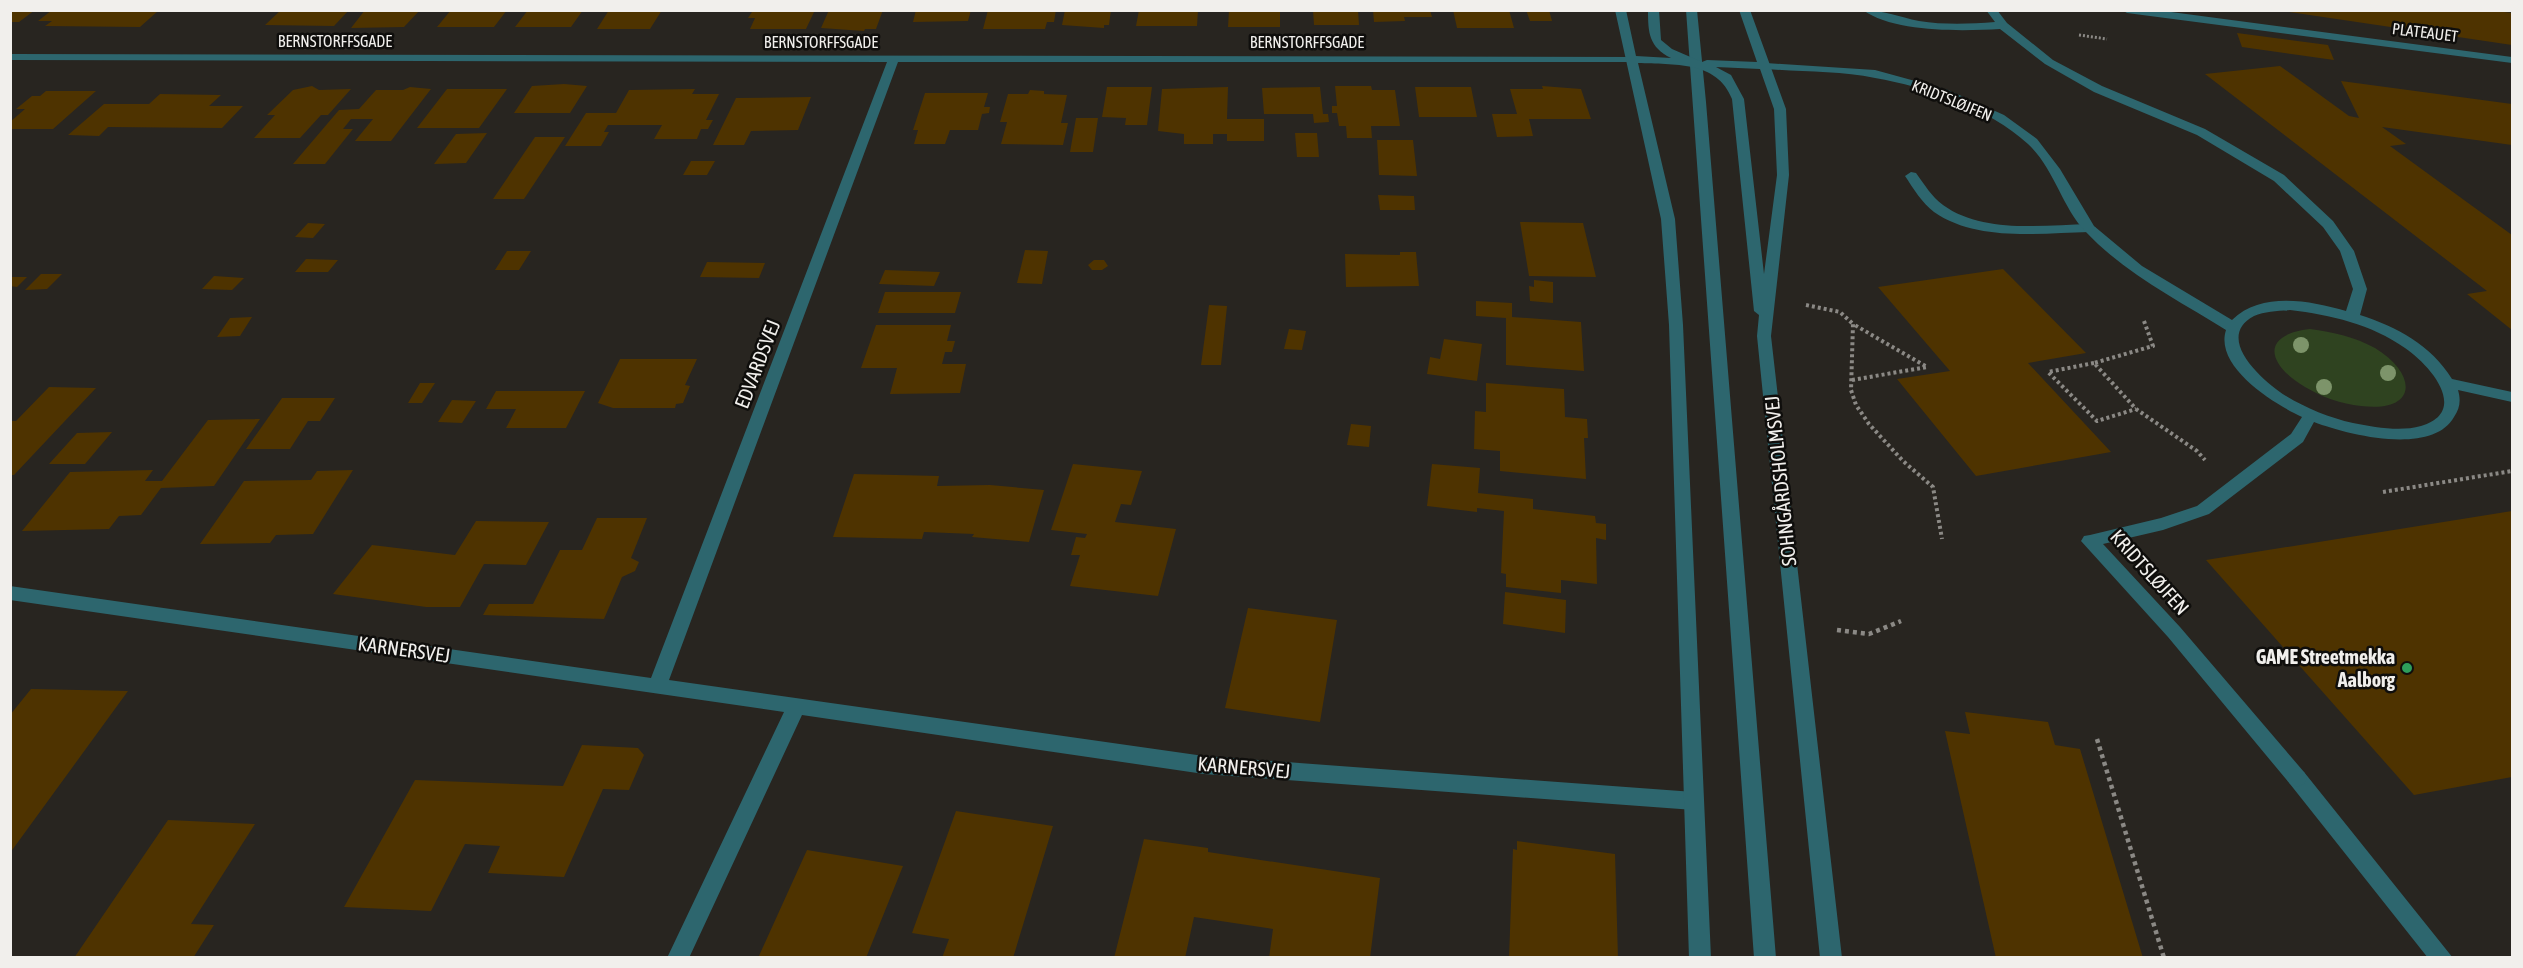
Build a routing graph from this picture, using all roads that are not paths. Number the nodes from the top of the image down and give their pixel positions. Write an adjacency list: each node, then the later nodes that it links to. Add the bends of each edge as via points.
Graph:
1 (1620, 10): 12 (street)
2 (1654, 10): 14 (street, via 1656,41 1663,49)
3 (1691, 10): 14 (street)
4 (1744, 10): 15 (street, SOHNGÅRDSHOLMSVEJ)
5 (1868, 10): 9 (street, via 1900,22 1944,29)
6 (1991, 10): 9 (street)
7 (2127, 10): 8 (street, PLATEAUET)
8 (2190, 15): 13 (street, PLATEAUET)
9 (2003, 25): 18 (street, via 2049,62 2098,89 2201,132 2279,178 2328,224 2348,251 2360,289)
10 (10, 57): 11 (street, BERNSTORFFSGADE)
11 (894, 58): 12 (street, BERNSTORFFSGADE); 25 (street, EDVARDSVEJ)
12 (1631, 59): 14 (street, BERNSTORFFSGADE); 27 (street, via 1668,219 1676,325)
13 (2512, 60)
14 (1696, 63): 15 (street, KRIDTSLØJFEN); 20 (street, via 1727,76 1740,106); 28 (street)
15 (1766, 66): 17 (street, KRIDTSLØJFEN, via 1875,74 1912,82 2000,118 2033,142); 20 (street, SOHNGÅRDSHOLMSVEJ, via 1780,109 1783,176)
16 (1911, 176): 17 (street, via 1938,208 1970,224 2024,229)
17 (2089, 228): 19 (street, KRIDTSLØJFEN, via 2137,269)
18 (2352, 316): 19 (street, via 2290,305 2245,315); 21 (street, via 2411,345 2434,363)
19 (2234, 328): 23 (street, via 2232,344 2239,362 2255,381)
20 (1764, 336): 33 (street, SOHNGÅRDSHOLMSVEJ)
21 (2448, 383): 22 (street); 23 (street, via 2453,401 2448,417 2424,430 2378,433)
22 (2512, 397)
23 (2310, 415): 34 (street, KRIDTSLØJFEN, via 2296,438 2204,510 2090,541 2174,632)
24 (10, 593): 25 (street, KARNERSVEJ)
25 (658, 685): 26 (street, KARNERSVEJ)
26 (796, 707): 27 (street, KARNERSVEJ, via 1204,765); 29 (street)
27 (1694, 801): 30 (street)
28 (1761, 894): 31 (street); 32 (street)
29 (678, 957)
30 (1700, 957)
31 (1765, 957)
32 (1778, 957)
33 (1831, 957)
34 (2442, 957)

